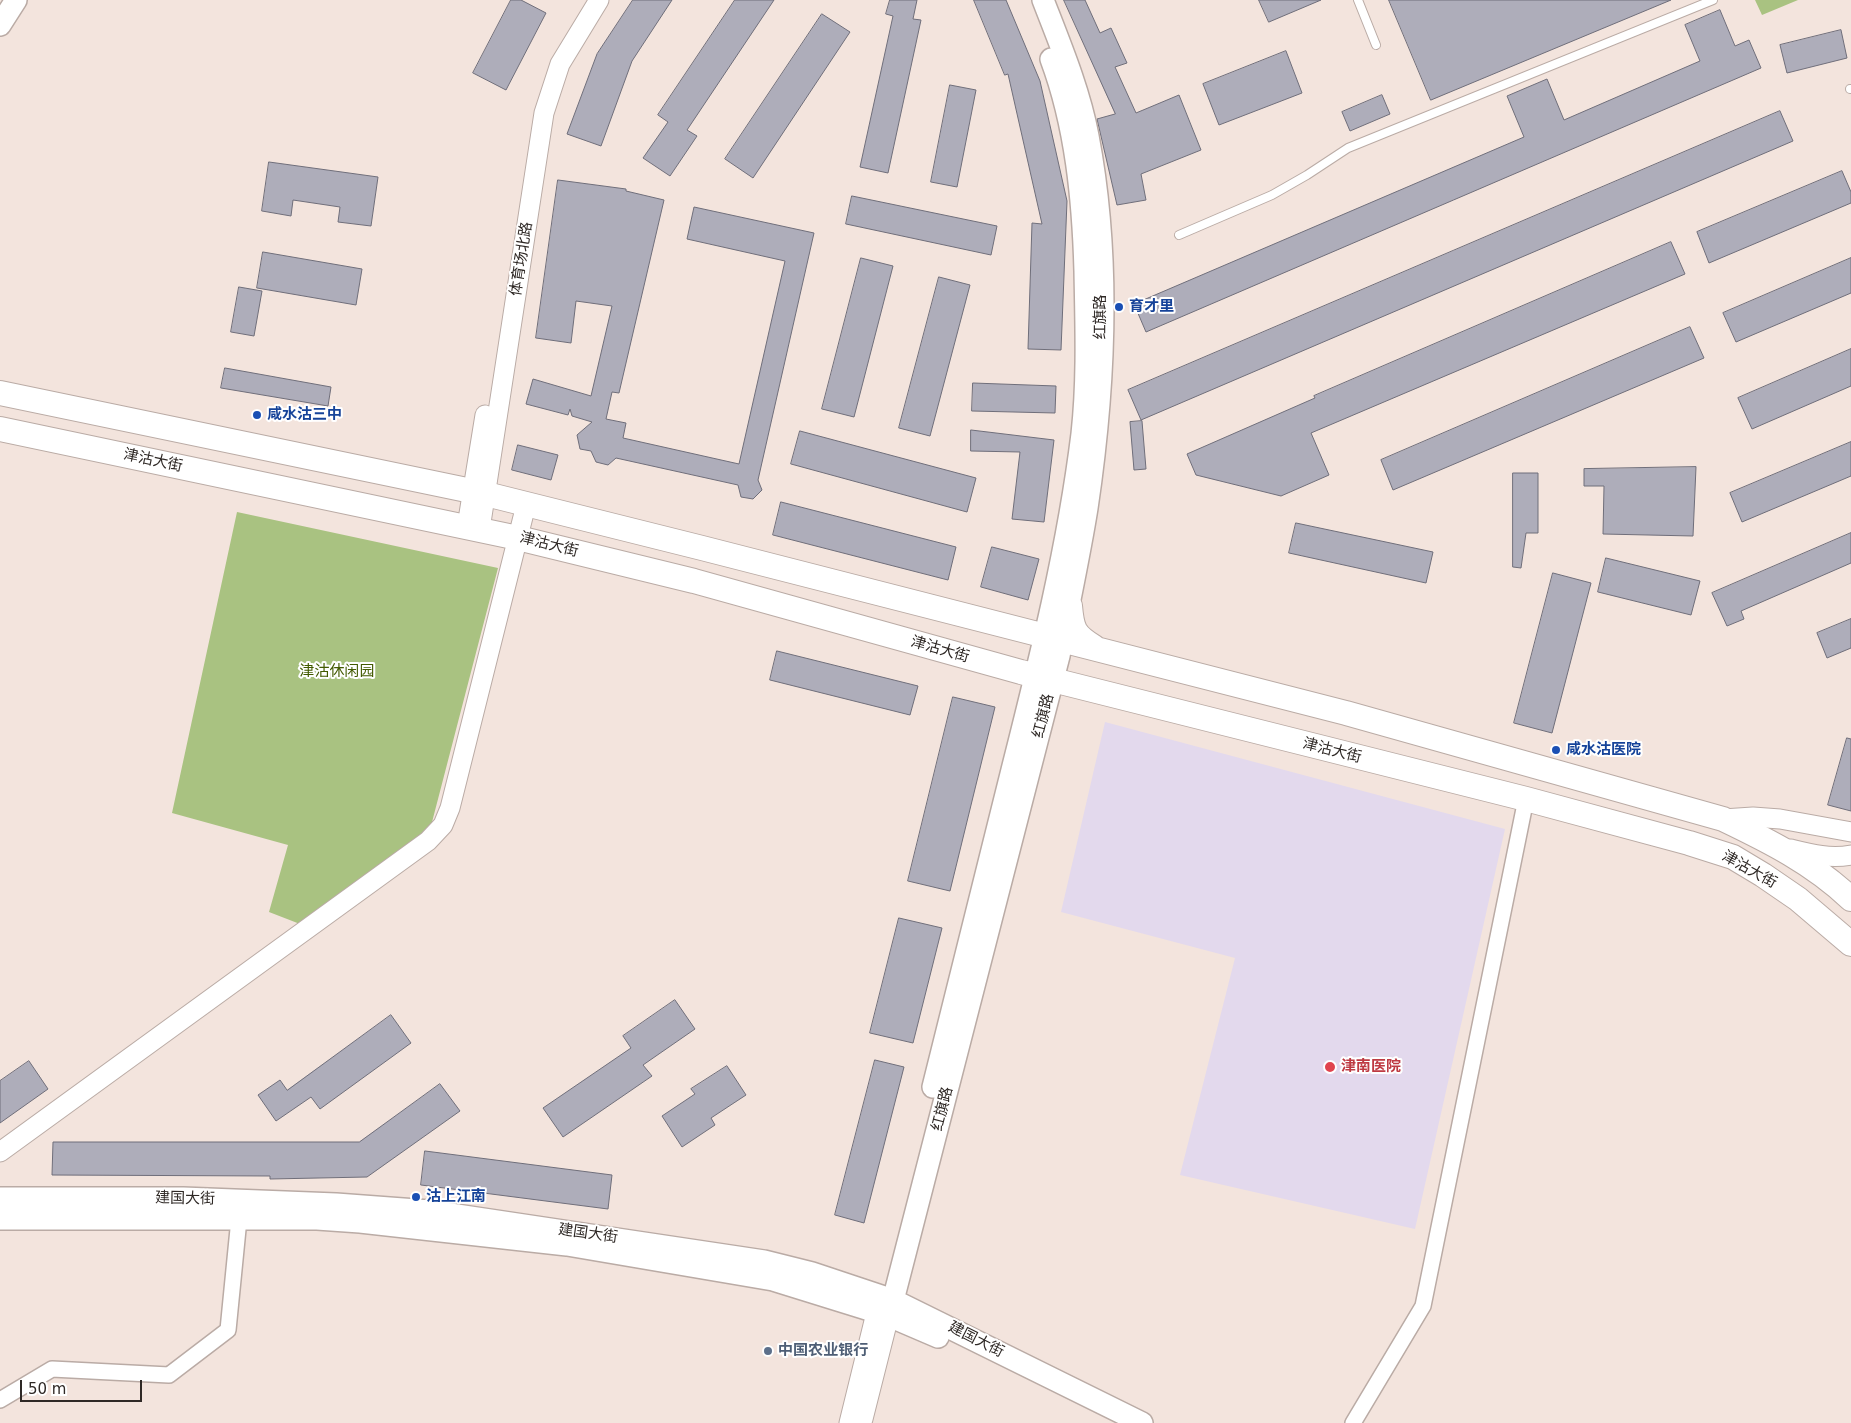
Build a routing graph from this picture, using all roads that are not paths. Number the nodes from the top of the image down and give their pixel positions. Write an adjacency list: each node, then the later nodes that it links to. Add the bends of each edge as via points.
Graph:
1 (16, 0): 8 (main road)
2 (586, 0): 13 (street, 体育场北路, via 547,69 531,118)
3 (599, 0): 13 (street, 体育场北路, via 560,64 544,113)
4 (1029, 0): 17 (main road, 红旗路, via 1057,76 1072,138 1085,247 1086,367 1082,433)
5 (1044, 0): 17 (main road, 红旗路, via 1076,87 1088,135 1100,234 1100,403 1087,509)
6 (1358, 0): 9 (lane)
7 (1713, 0): 10 (lane, via 1348,148 1272,195)
8 (0, 25)
9 (1376, 45)
10 (1179, 235)
11 (0, 393): 13 (main road)
12 (0, 429): 15 (main road, 津沽大街)
13 (479, 493): 14 (main road); 15 (street, 体育场北路)
14 (526, 505): 16 (street); 18 (main road, via 702,548)
15 (474, 528): 16 (main road, 津沽大街)
16 (518, 538): 20 (main road, 津沽大街, via 694,581); 29 (street, via 443,825 428,841)
17 (1061, 604): 18 (main road, 红旗路); 19 (main road, via 1075,633)
18 (1055, 643): 19 (main road); 20 (main road, 红旗路); 21 (main road)
19 (1104, 652): 23 (main road, via 1355,715)
20 (1044, 678): 21 (main road, 津沽大街); 33 (main road, 红旗路)
21 (1093, 691): 22 (main road, 津沽大街)
22 (1526, 800): 28 (main road, 津沽大街, via 1733,857 1798,899); 39 (street, via 1423,1306)
23 (1723, 818): 24 (street, via 1780,819); 25 (main road)
24 (1851, 832)
25 (1778, 845): 26 (street, via 1813,855); 27 (main road, via 1821,872)
26 (1851, 855)
27 (1851, 899)
28 (1851, 944)
29 (0, 1152)
30 (0, 1198): 33 (main road, 建国大街, via 182,1198 430,1211 764,1261 812,1273)
31 (0, 1219): 32 (main road, 建国大街)
32 (239, 1219): 33 (main road, 建国大街, via 360,1222 567,1245 773,1280); 34 (street, via 228,1330 169,1375 52,1369)
33 (885, 1306): 35 (street, 红旗路); 36 (street, 红旗路); 37 (main road, 建国大街, via 920,1328); 38 (main road, 建国大街)
34 (0, 1400)
35 (848, 1423)
36 (862, 1423)
37 (1117, 1423)
38 (1142, 1423)
39 (1353, 1423)

